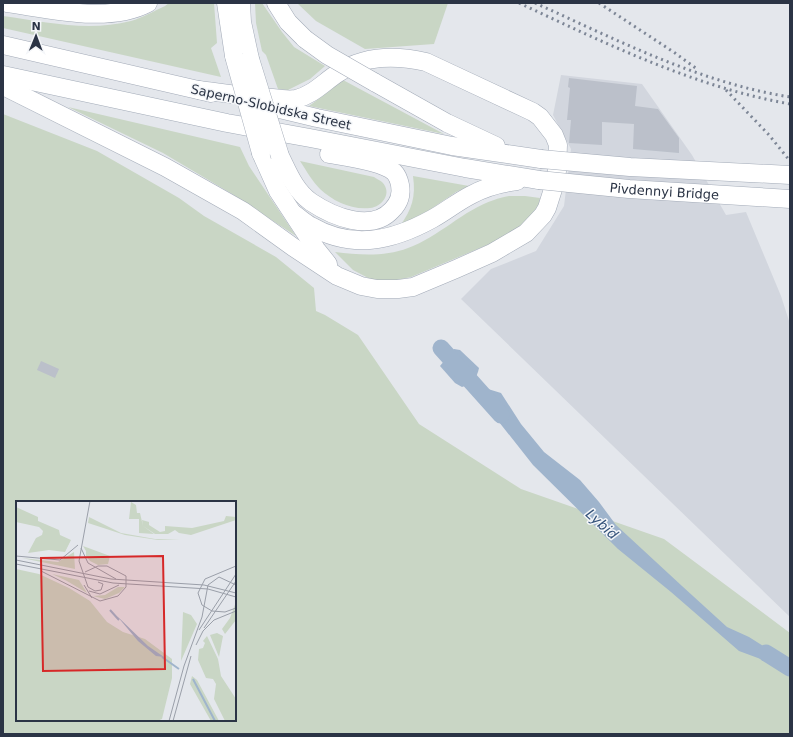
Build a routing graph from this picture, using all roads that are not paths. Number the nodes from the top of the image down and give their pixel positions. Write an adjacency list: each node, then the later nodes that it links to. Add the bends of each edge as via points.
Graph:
1 (7, 3): 2 (main road, via 105,14 122,12)
2 (148, 3)
3 (226, 3): 7 (main road)
4 (241, 3): 7 (main road)
5 (276, 3): 12 (main road, bridge, via 288,22 327,55 447,123)
6 (3, 46): 10 (main road, Saperno-Slobidska Street)
7 (242, 58): 11 (main road, bridge, via 280,156 290,178 309,201 347,220 362,222 387,216 400,198 399,179 394,172 380,165 301,147); 17 (main road, bridge, via 261,153 278,191)
8 (3, 75): 11 (main road, Saperno-Slobidska Street)
9 (3, 86): 20 (main road, via 165,167 242,211)
10 (199, 90): 12 (main road, Saperno-Slobidska Street, via 317,118 452,146); 20 (main road, via 255,97 297,98 309,94 338,73 370,58 410,58 440,68 533,112 554,135 558,145 554,186 543,215 526,233 492,253 413,287 377,289 361,286)
11 (227, 123): 15 (main road, Saperno-Slobidska Street)
12 (521, 157): 13 (main road, Saperno-Slobidska Street)
13 (541, 159): 14 (main road, Pivdennyi Bridge, bridge)
14 (790, 175)
15 (534, 179): 16 (main road, Pivdennyi Bridge, bridge, via 629,189); 18 (main road, via 497,184 477,192 432,220 376,241 356,241)
16 (790, 199)
17 (294, 214): 18 (main road); 19 (main road)
18 (331, 236): 19 (main road, via 320,235 316,239)
19 (316, 249): 20 (main road)
20 (337, 276)

